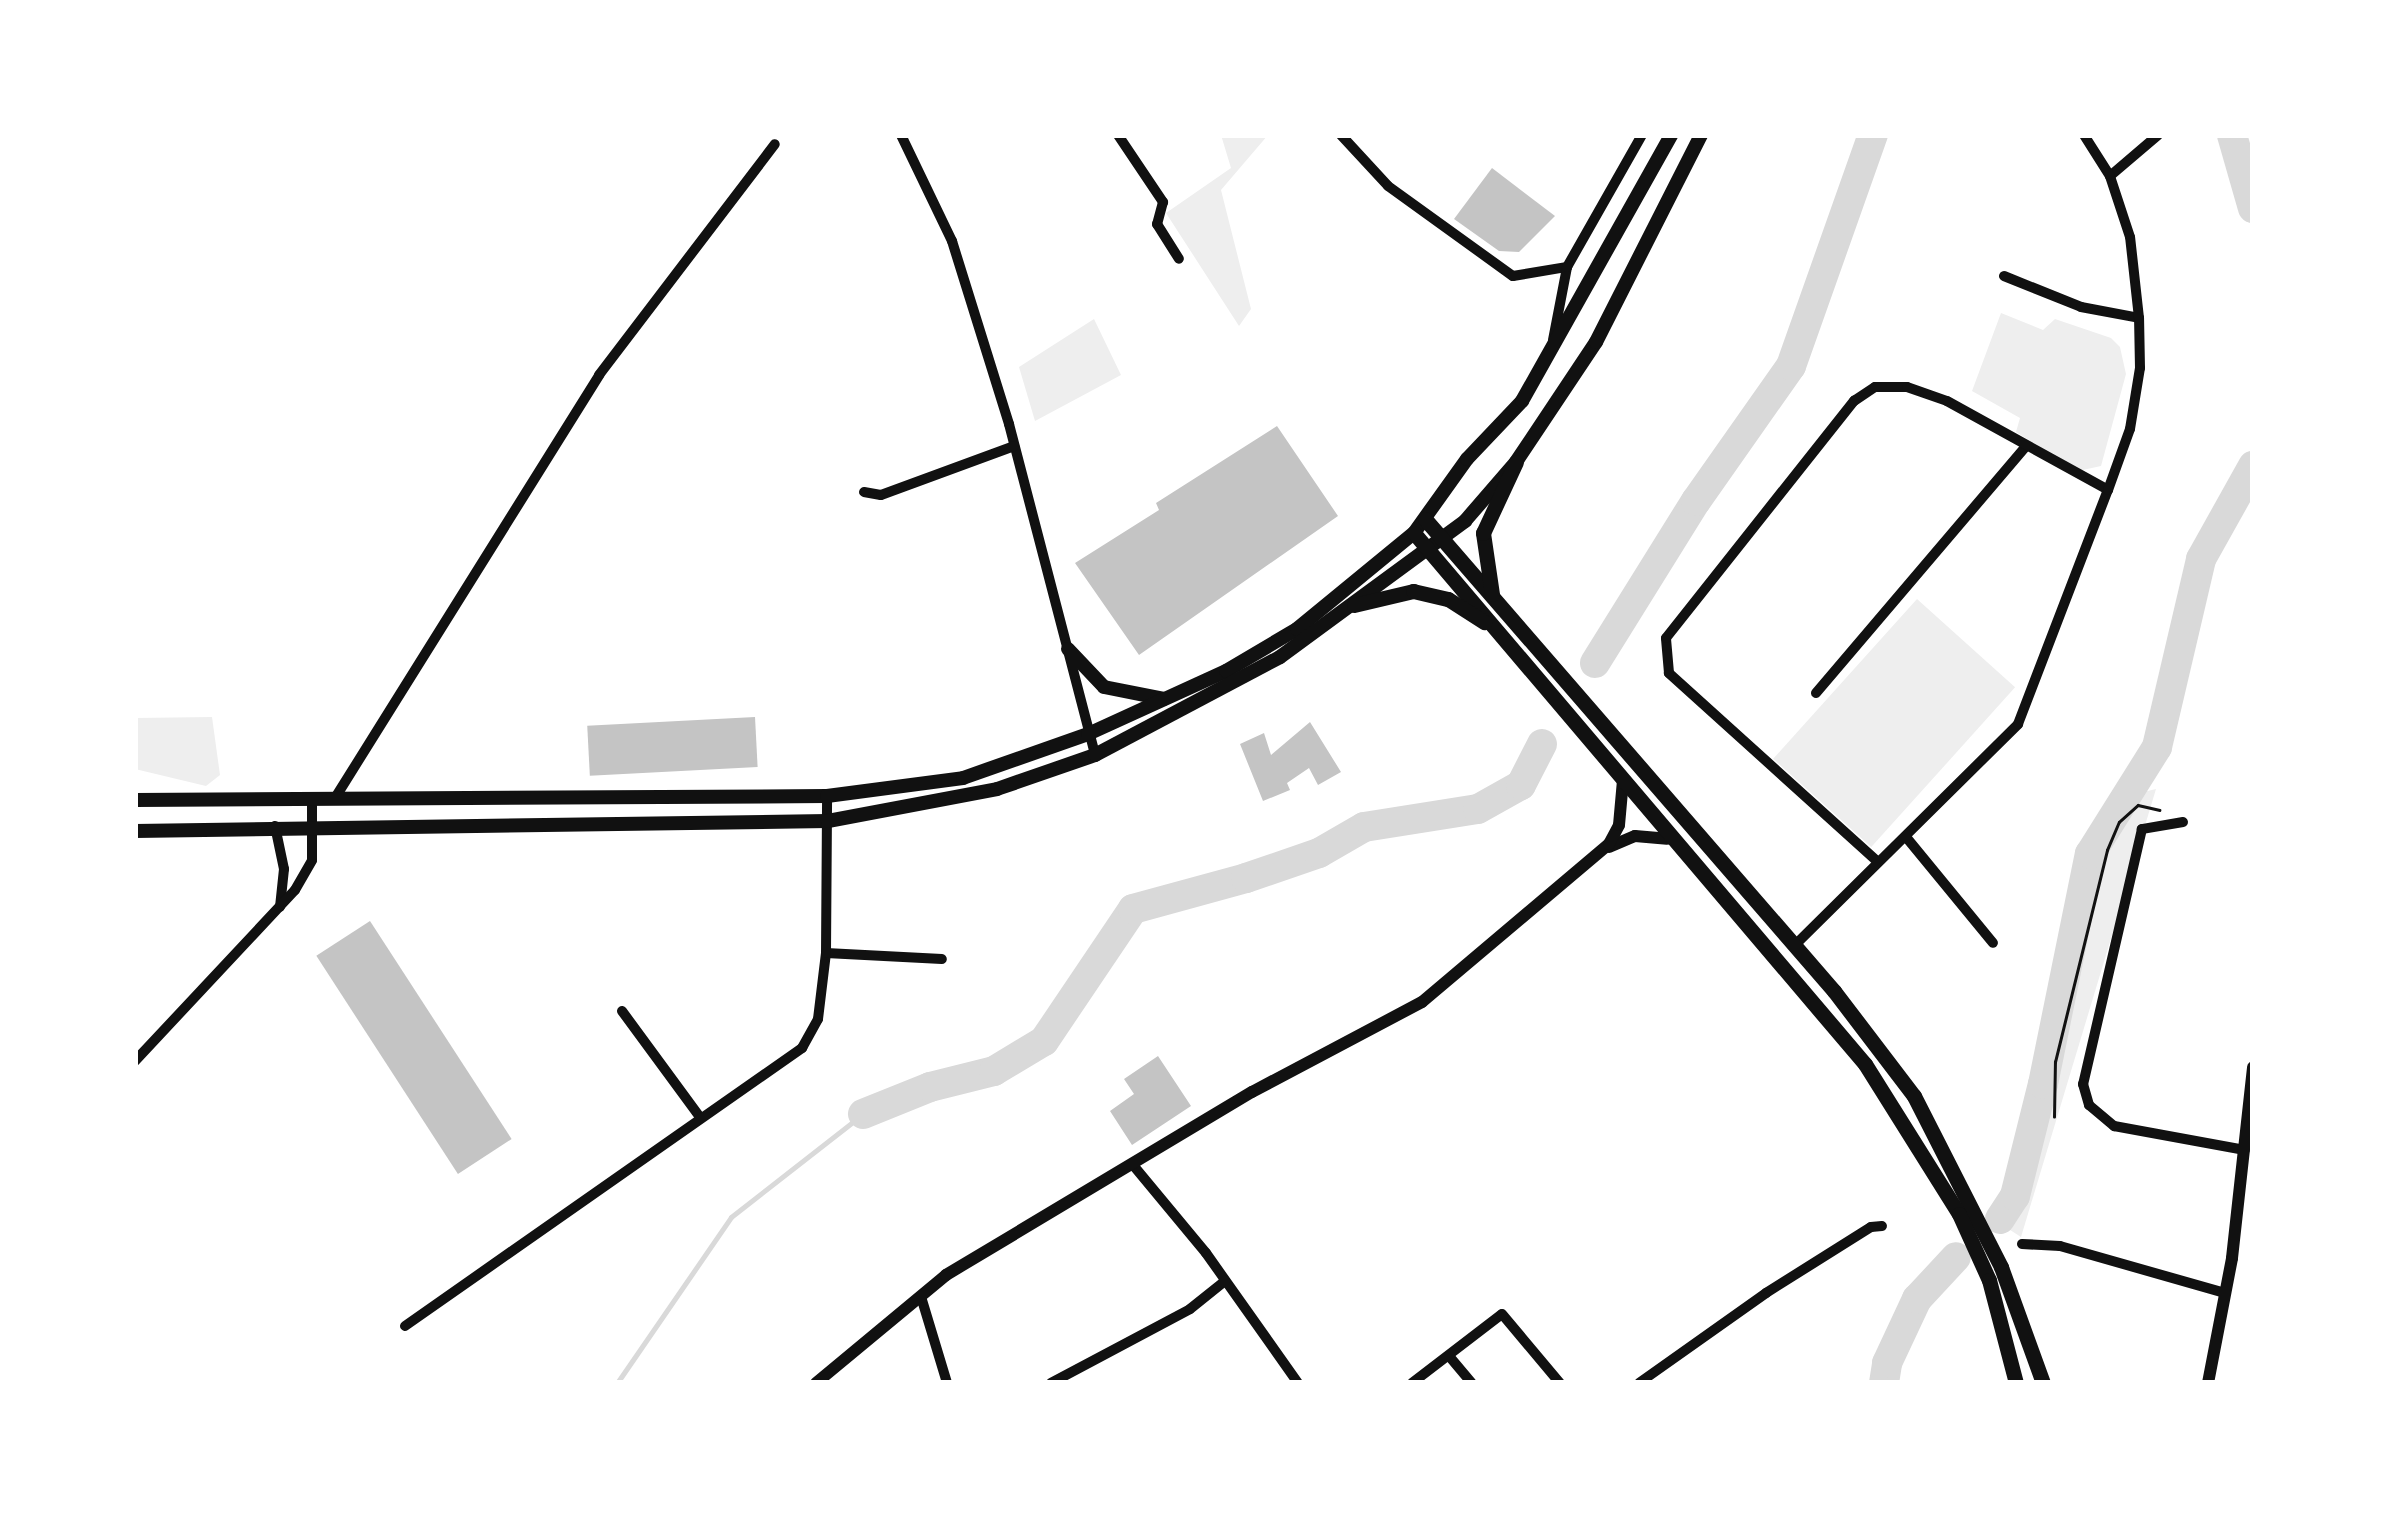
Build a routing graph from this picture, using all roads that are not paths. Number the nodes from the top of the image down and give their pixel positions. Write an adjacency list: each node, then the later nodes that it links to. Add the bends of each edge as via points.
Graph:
1 (901, 135): 16 (street, via 952,241)
2 (1118, 135): 11 (street, via 1163,202 1157,224)
3 (1341, 135): 12 (street, via 1388,186 1513,276)
4 (1642, 135): 12 (street)
5 (1671, 135): 15 (main road)
6 (1701, 135): 18 (main road, via 1596,342)
7 (2084, 135): 10 (street)
8 (2158, 135): 10 (street)
9 (775, 144): 36 (street, via 599,375)
10 (2110, 176): 14 (street, via 2130,237)
11 (1180, 259)
12 (1567, 267): 15 (street)
13 (2004, 276): 14 (street, via 2080,307)
14 (2139, 318): 19 (street, via 2140,368 2130,429)
15 (1551, 350): 21 (main road, via 1522,401 1467,459)
16 (1014, 446): 20 (street, via 882,495); 28 (street)
17 (2025, 447): 19 (street); 29 (street); 48 (street, via 1947,401 1907,387 1875,387 1854,400 1666,638 1668,673)
18 (1516, 462): 23 (main road); 25 (main road, via 1483,534)
19 (2108, 490): 45 (street, via 2018,724)
20 (864, 492)
21 (1426, 519): 22 (main road); 23 (main road)
22 (1414, 533): 24 (main road); 30 (main road, via 1297,629)
23 (1446, 540): 24 (main road); 25 (main road)
24 (1430, 551): 26 (main road); 27 (main road)
25 (1494, 598): 50 (main road)
26 (1354, 605): 27 (main road, via 1414,591 1448,599); 32 (main road, via 1236,683)
27 (1496, 630): 33 (main road)
28 (1068, 649): 30 (main road, via 1104,686); 31 (street)
29 (1816, 693)
30 (1165, 700): 31 (main road)
31 (1088, 734): 32 (street); 35 (main road, via 963,778)
32 (1095, 755): 40 (main road, via 997,789)
33 (1623, 780): 46 (main road); 47 (street, via 1619,824)
34 (135, 786): 39 (main road)
35 (827, 796): 36 (main road); 40 (street)
36 (335, 798): 37 (main road)
37 (312, 799): 39 (main road); 43 (street)
38 (135, 800): 39 (main road)
39 (167, 800)
40 (828, 821): 43 (main road); 52 (street)
41 (2183, 822): 58 (street, via 2142,829 2083,1084 2089,1105 2114,1126)
42 (274, 825): 43 (main road); 44 (main road); 49 (street, via 284,869)
43 (316, 829): 49 (street, via 312,860)
44 (135, 831)
45 (1906, 836): 48 (street); 51 (street)
46 (1667, 839): 47 (street, via 1635,836); 75 (main road, via 1865,1064 1914,1137 1989,1280)
47 (1598, 853): 59 (street, via 1422,1002)
48 (1878, 862): 50 (street)
49 (280, 908): 55 (street)
50 (1794, 944): 76 (main road, via 1914,1096 2002,1267)
51 (1993, 944)
52 (826, 952): 53 (street); 57 (street, via 818,1018 802,1048)
53 (942, 960)
54 (622, 1011): 57 (street)
55 (135, 1060)
56 (2253, 1067): 58 (street)
57 (700, 1117): 65 (street)
58 (2245, 1150): 63 (street)
59 (1133, 1165): 62 (street); 64 (street, via 946,1275)
60 (1882, 1226): 74 (street, via 1766,1293)
61 (2022, 1244): 63 (street, via 2060,1246)
62 (1225, 1280): 69 (street, via 1190,1308); 70 (street)
63 (2226, 1293): 77 (street)
64 (922, 1300): 67 (street); 68 (street)
65 (405, 1326)
66 (1449, 1356): 71 (street); 72 (street); 73 (street, via 1504,1314)
67 (816, 1383)
68 (947, 1383)
69 (1052, 1383)
70 (1298, 1383)
71 (1412, 1383)
72 (1472, 1383)
73 (1560, 1383)
74 (1639, 1383)
75 (2016, 1383)
76 (2043, 1383)
77 (2208, 1383)

